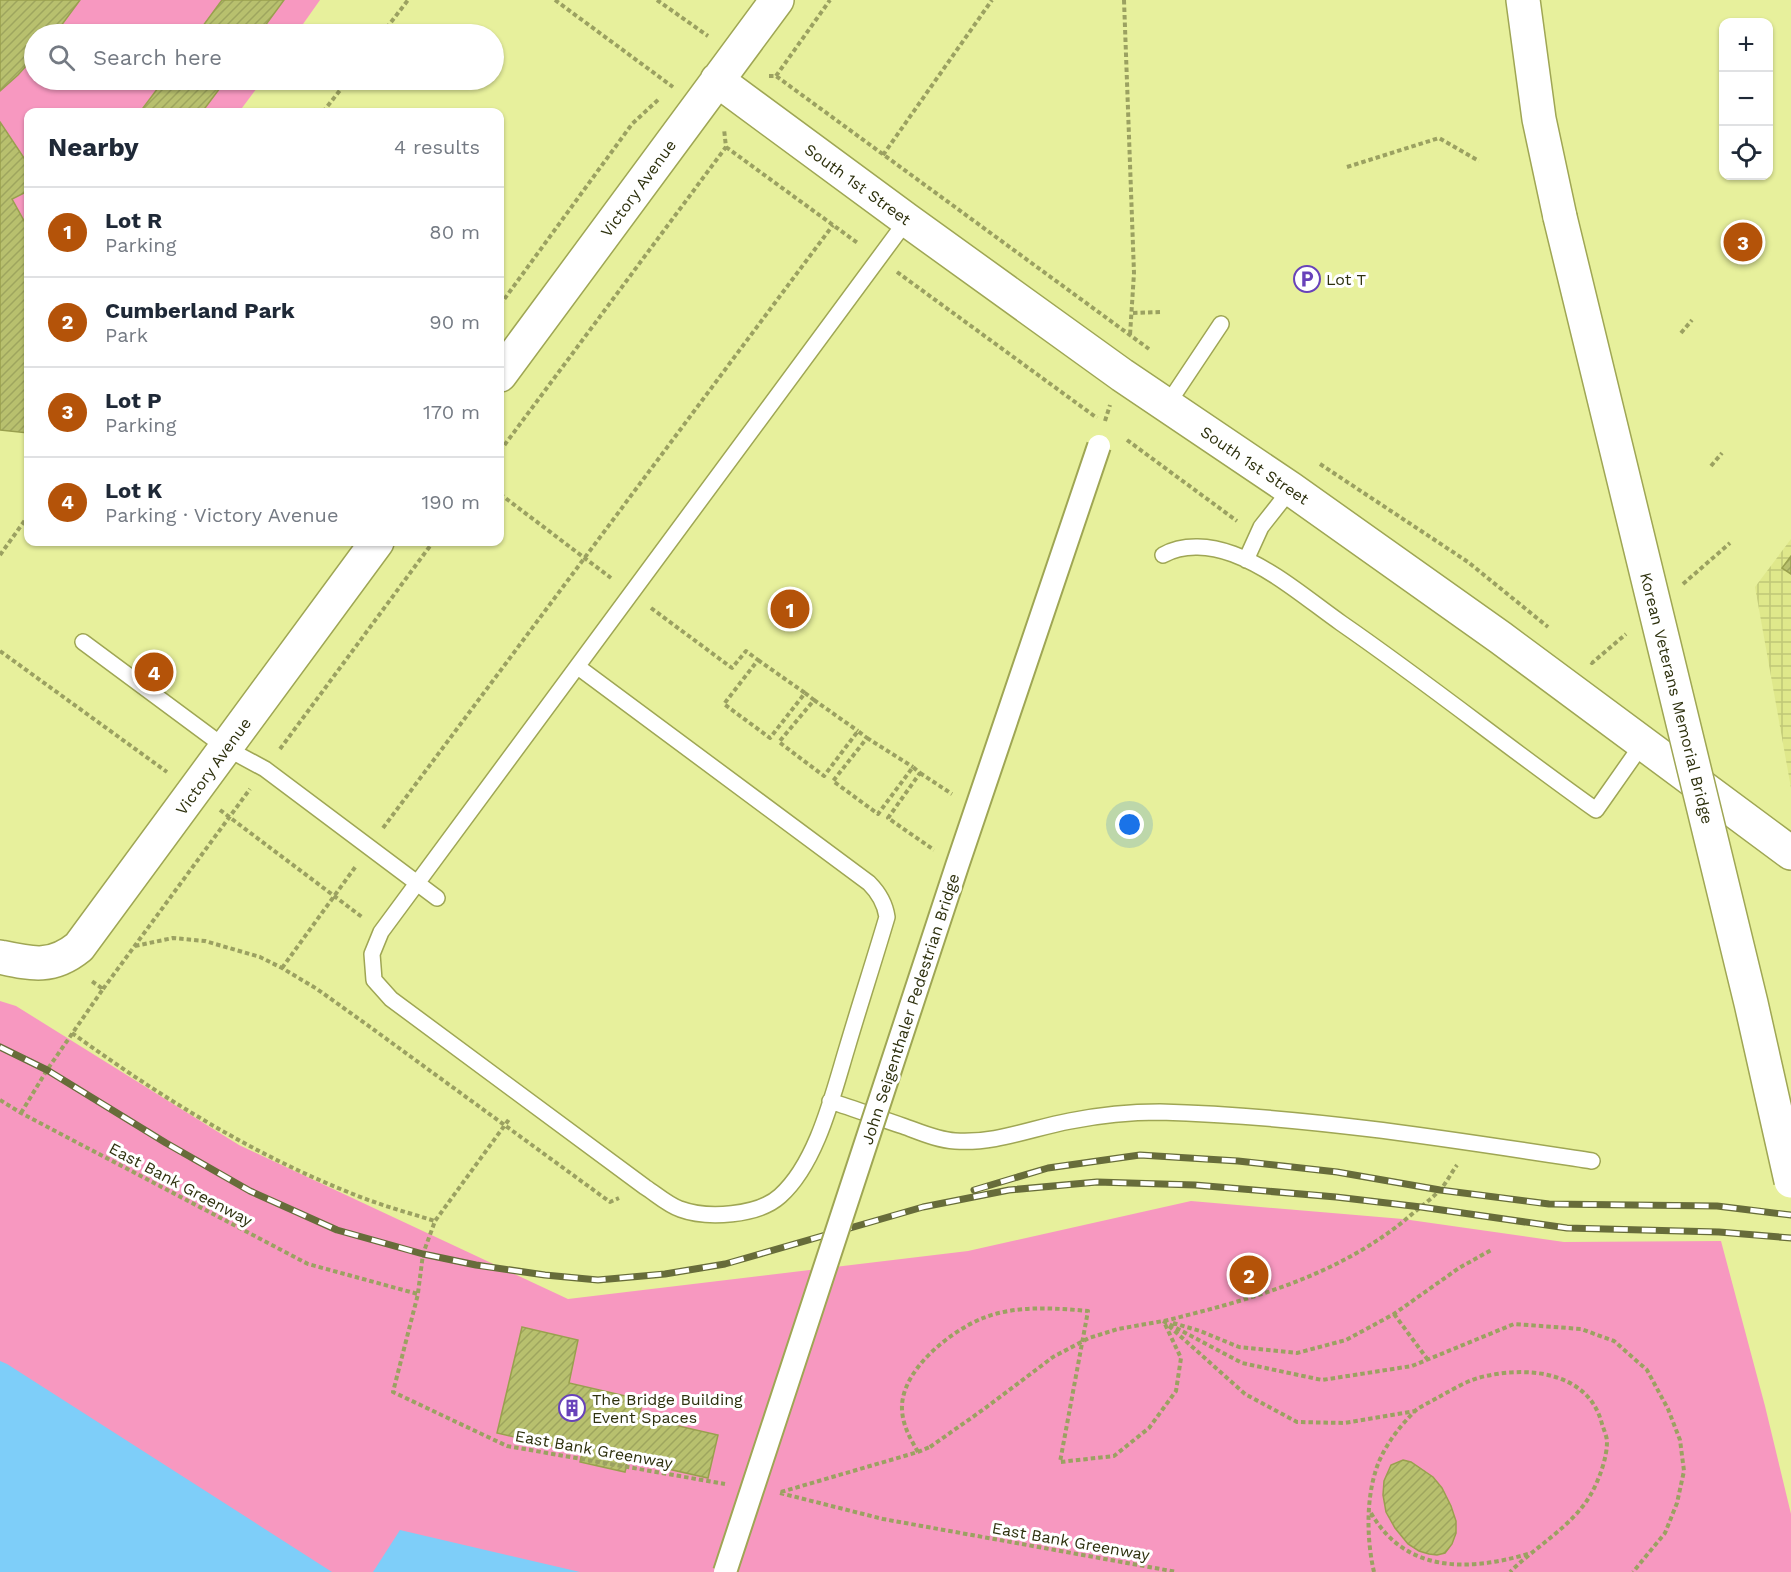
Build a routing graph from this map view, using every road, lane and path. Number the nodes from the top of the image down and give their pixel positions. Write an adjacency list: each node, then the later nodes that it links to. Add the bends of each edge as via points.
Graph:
1 (408, 0): 9 (path)
2 (555, 0): 16 (path)
3 (657, 0): 11 (path)
4 (830, 0): 22 (path, via 776,76)
5 (992, 0): 22 (path)
6 (1124, 0): 30 (path)
7 (769, 3): 15 (street, Victory Avenue)
8 (1528, 7): 91 (street, Korean Veterans Memorial Bridge, bridge, via 1539,119 1560,216)
9 (390, 24)
10 (716, 29): 11 (path)
11 (709, 37): 12 (path); 13 (path)
12 (714, 41)
13 (703, 45)
14 (679, 78): 16 (path)
15 (717, 80): 25 (street, South 1st Street); 35 (street, Victory Avenue)
16 (673, 86): 18 (path); 28 (path, via 632,124)
17 (340, 90): 19 (path)
18 (680, 92)
19 (326, 108)
20 (724, 129): 21 (path)
21 (726, 147): 26 (path); 41 (path)
22 (883, 155): 34 (path)
23 (1479, 161): 24 (path, via 1439,138)
24 (1347, 167)
25 (907, 220): 27 (lane); 36 (street, South 1st Street)
26 (832, 225): 27 (path); 72 (path)
27 (878, 258): 39 (path); 59 (lane)
28 (504, 300)
29 (1161, 312): 30 (path)
30 (1133, 313): 34 (path)
31 (1692, 320): 33 (path)
32 (1221, 324): 37 (lane)
33 (1681, 333)
34 (1130, 335): 36 (path); 37 (path)
35 (504, 370)
36 (1122, 375): 38 (street, South 1st Street)
37 (1186, 376): 38 (lane)
38 (1167, 405): 46 (street, South 1st Street)
39 (1104, 423)
40 (1123, 437): 48 (path)
41 (504, 446)
42 (1099, 446): 70 (street, John Seigenthaler Pedestrian Bridge, bridge)
43 (1722, 453): 45 (path)
44 (1310, 458): 53 (path, via 1468,562)
45 (1711, 466)
46 (1291, 489): 48 (lane); 65 (street, South 1st Street)
47 (24, 522): 50 (path)
48 (1256, 535): 52 (lane)
49 (374, 546): 66 (street, Victory Avenue)
50 (0, 555)
51 (1163, 555): 52 (lane, via 1200,547)
52 (1246, 560): 65 (lane, via 1399,663 1596,810)
53 (1551, 630)
54 (84, 642): 66 (lane)
55 (0, 651): 69 (path)
56 (1584, 657): 58 (path)
57 (758, 660): 60 (path, via 746,651); 61 (path); 61 (path, via 724,704 770,738)
58 (1592, 663)
59 (578, 667): 75 (lane); 86 (lane, via 869,883 882,899 887,917)
60 (732, 668)
61 (805, 693): 62 (path)
62 (814, 700): 63 (path); 63 (path, via 779,742 824,776)
63 (858, 731): 64 (path)
64 (867, 738): 67 (path); 67 (path, via 832,781 878,814)
65 (1642, 743): 73 (street, South 1st Street)
66 (226, 748): 69 (street, Victory Avenue); 72 (lane, via 265,770)
67 (913, 767): 68 (path)
68 (920, 773): 70 (path); 74 (path, via 888,818)
69 (194, 792): 80 (street, Victory Avenue, via 79,947)
70 (976, 810): 74 (street, John Seigenthaler Pedestrian Bridge, bridge)
71 (230, 817): 76 (path)
72 (369, 847): 75 (lane); 76 (path)
73 (1791, 853)
74 (957, 866): 104 (street, John Seigenthaler Pedestrian Bridge, bridge)
75 (417, 883): 77 (lane); 78 (lane)
76 (334, 896): 78 (path); 82 (path)
77 (437, 898)
78 (381, 932): 84 (lane, via 372,954 374,980 391,999)
79 (135, 946): 82 (path, via 173,938 205,942 260,957)
80 (69, 955): 81 (street, via 44,963); 83 (path, via 79,972 103,989)
81 (15, 960)
82 (282, 968): 88 (path, via 317,989)
83 (72, 1033): 87 (path); 93 (path, via 135,1079 267,1156 349,1193)
84 (526, 1099): 88 (path); 92 (lane)
85 (0, 1100): 87 (path, East Bank Greenway)
86 (830, 1101): 89 (lane, via 954,1141 1004,1137 1070,1121 1140,1112 1248,1116); 92 (lane, via 802,1167 779,1197 764,1205 718,1216 680,1209)
87 (21, 1113): 95 (path, East Bank Greenway, via 308,1264)
88 (504, 1125): 92 (path, via 610,1202); 93 (path)
89 (1466, 1142): 90 (lane); 97 (path, via 1458,1164 1440,1190 1362,1250 1314,1275 1242,1302)
90 (1592, 1161)
91 (1791, 1181)
92 (645, 1187)
93 (435, 1221): 95 (path, via 423,1254)
94 (1492, 1249): 96 (path)
95 (418, 1294): 101 (path, East Bank Greenway, via 393,1392 507,1446)
96 (1394, 1314): 97 (path, via 1346,1340 1296,1353 1239,1347); 98 (path)
97 (1163, 1321): 98 (path, via 1242,1363 1322,1380); 99 (path, via 1245,1394 1297,1422 1345,1423); 100 (path, bridge, via 1089,1338 1053,1357); 100 (path, via 1180,1358 1176,1391 1149,1428 1114,1456 1060,1462 1088,1311 1050,1307 985,1317 938,1345 920,1364 908,1384 902,1407 905,1428)
98 (1428, 1360): 108 (path, via 1514,1324 1581,1329 1614,1341 1647,1370 1680,1440 1684,1471 1665,1533)
99 (1415, 1411): 102 (path, via 1389,1442 1375,1473); 103 (path, via 1485,1376 1516,1373 1548,1373 1591,1398 1607,1442 1602,1468 1591,1494 1570,1521)
100 (918, 1452): 105 (path, East Bank Greenway, via 778,1493 883,1519)
101 (731, 1485)
102 (1369, 1510): 103 (path, via 1381,1533 1412,1558 1436,1568 1461,1570); 106 (path)
103 (1528, 1554): 107 (path)
104 (724, 1572)
105 (1177, 1572)
106 (1374, 1572)
107 (1510, 1572)
108 (1633, 1572)

